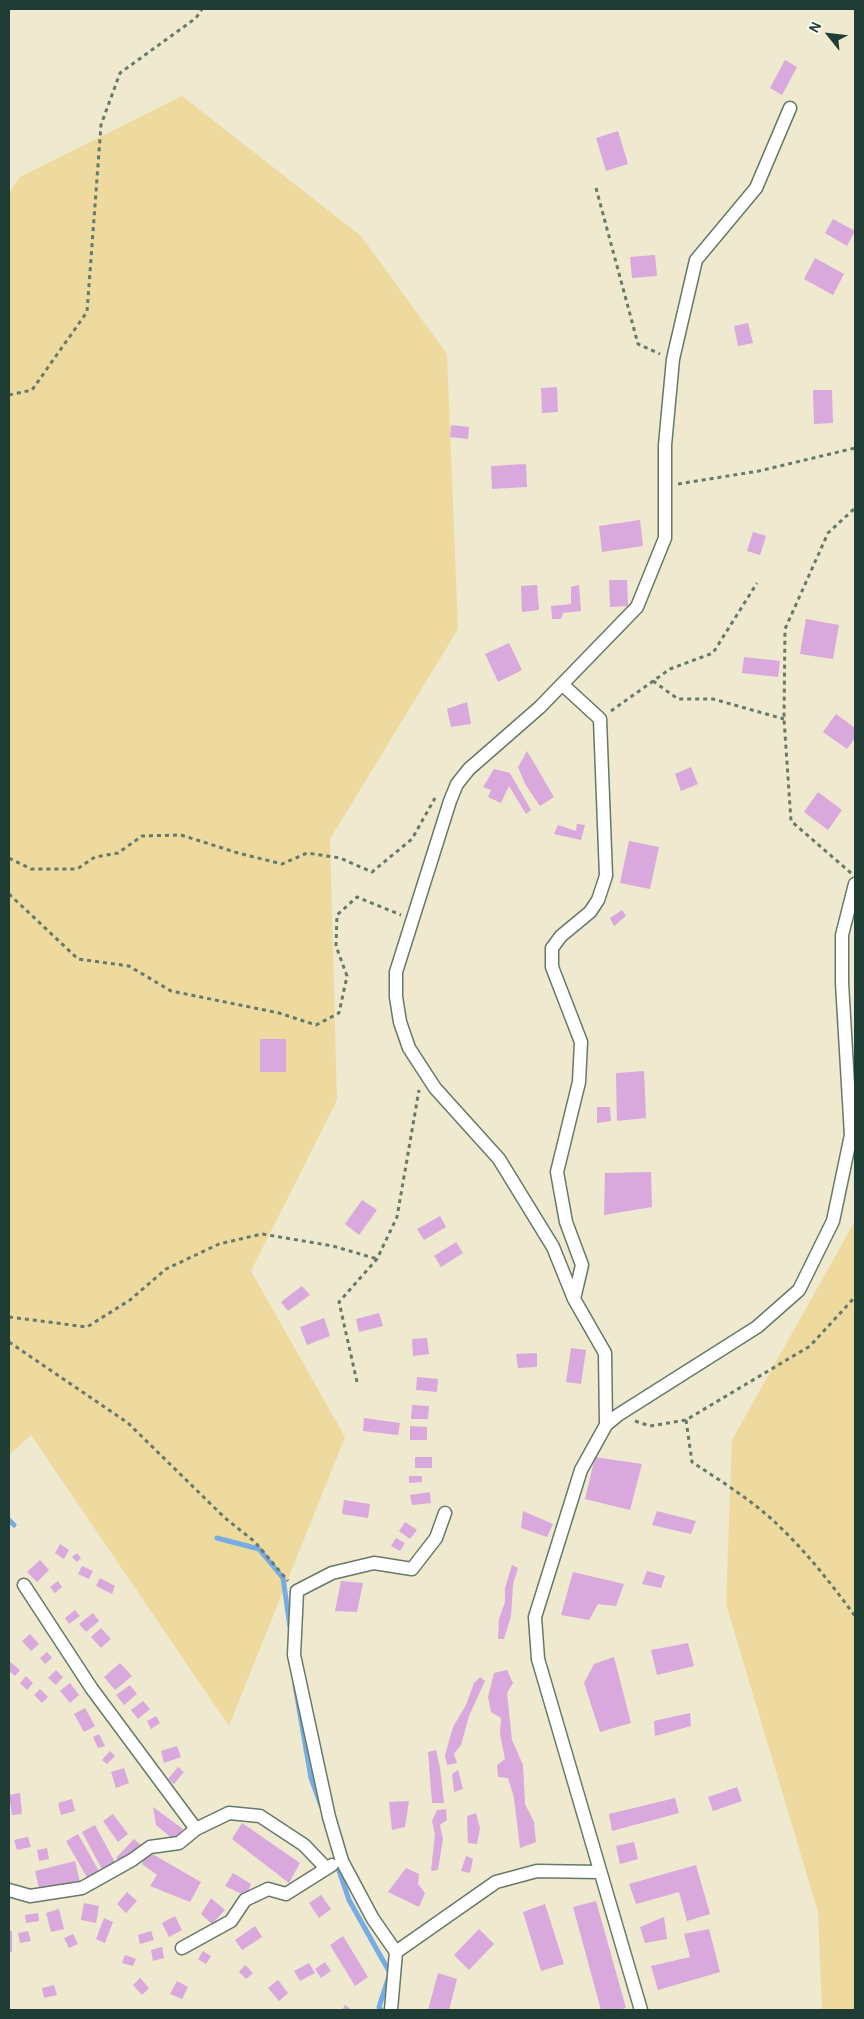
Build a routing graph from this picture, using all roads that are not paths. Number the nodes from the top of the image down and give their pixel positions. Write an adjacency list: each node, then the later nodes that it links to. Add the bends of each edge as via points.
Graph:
1 (790, 108): 2 (street, via 756,188 696,260 672,359 665,445 665,538 637,607)
2 (563, 685): 4 (street, via 600,719 606,876 590,912 561,936 552,948 552,967 581,1042 579,1082 557,1172 566,1222 582,1265); 4 (street, via 469,769 457,784 396,972 396,997 409,1048 422,1071 499,1159 552,1247)
3 (855, 884): 5 (street, via 842,935 851,1135 833,1220 799,1290 757,1327)
4 (574, 1299): 5 (street, via 606,1353)
5 (606, 1425): 11 (street, via 581,1470 535,1617 538,1659)
6 (445, 1513): 9 (street, via 436,1538 412,1569 374,1563 332,1573 297,1591 294,1655)
7 (24, 1586): 8 (street, via 92,1690)
8 (196, 1829): 10 (street, via 229,1813 260,1816 304,1845); 12 (street, via 179,1843 150,1847 82,1888 30,1896)
9 (342, 1862): 10 (street); 14 (street, via 372,1919)
10 (326, 1868): 13 (street, via 286,1894 268,1890 245,1900 231,1921)
11 (600, 1872): 14 (street, via 536,1871 496,1882); 16 (street)
12 (9, 1890)
13 (182, 1948)
14 (396, 1952): 15 (street)
15 (390, 2010)
16 (641, 2010)

